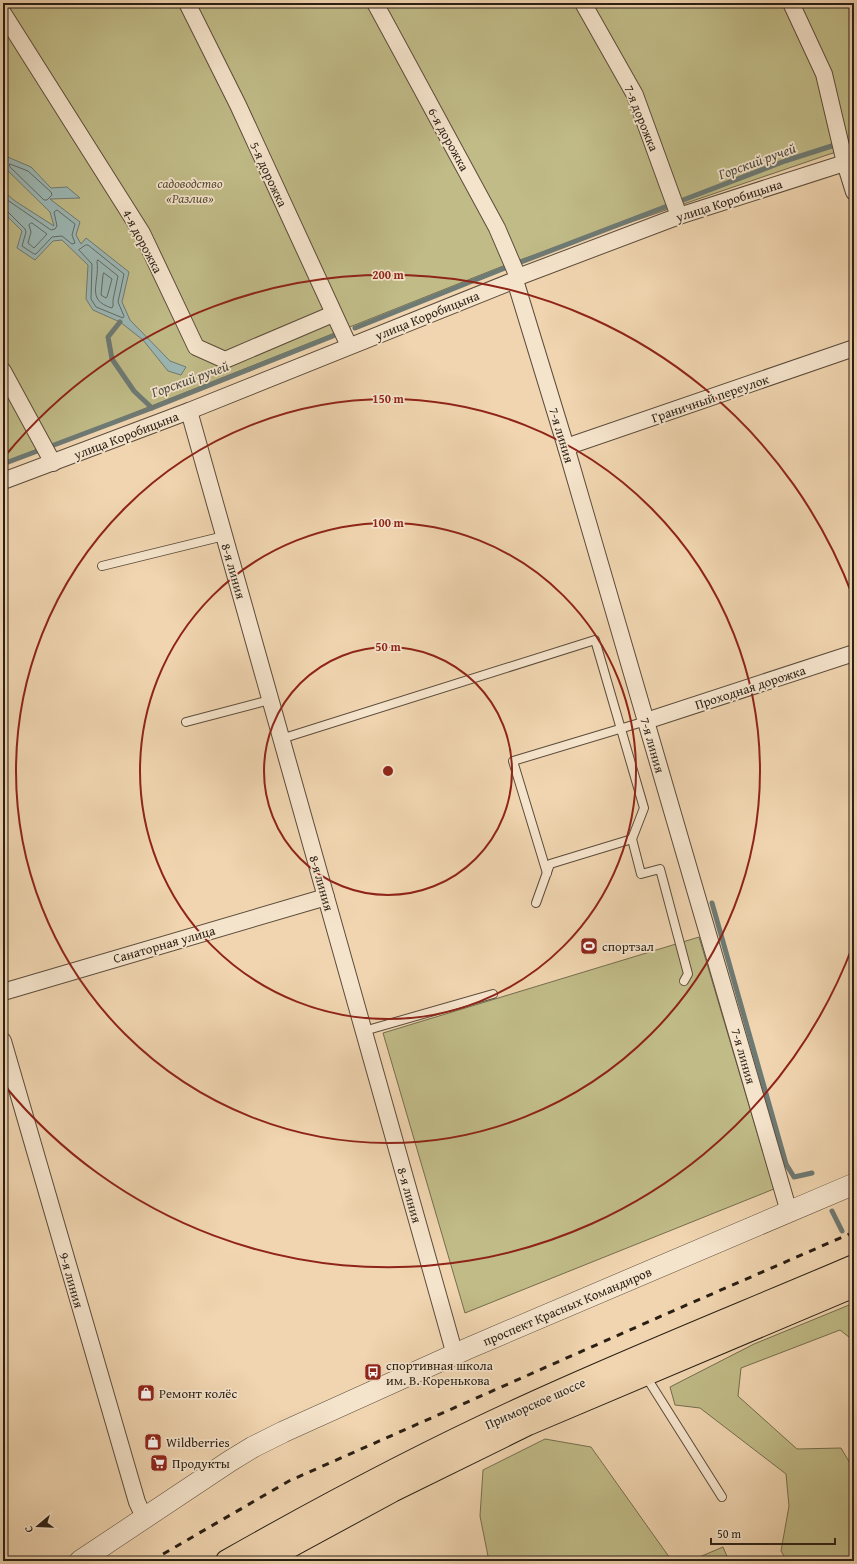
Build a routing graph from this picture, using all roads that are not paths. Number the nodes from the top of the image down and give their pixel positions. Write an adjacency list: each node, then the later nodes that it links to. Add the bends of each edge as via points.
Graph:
1 (187, 3): 10 (street, 5-я дорожка, via 238,105)
2 (375, 3): 9 (street, 6-я дорожка, via 497,228)
3 (583, 3): 8 (street, 7-я дорожка, via 635,95)
4 (791, 3): 6 (street, via 824,74)
5 (3, 13): 10 (street, 4-я дорожка, via 142,233 196,347 224,360)
6 (850, 162): 7 (street); 8 (street, улица Коробицына)
7 (854, 192)
8 (679, 216): 9 (street, улица Коробицына)
9 (517, 279): 11 (street, улица Коробицына); 15 (street, 7-я линия)
10 (333, 314): 11 (street, 5-я дорожка)
11 (349, 346): 14 (street, улица Коробицына)
12 (854, 348): 15 (street, Граничный переулок)
13 (3, 371): 16 (street)
14 (189, 411): 16 (street, улица Коробицына); 18 (street, 8-я линия)
15 (566, 447): 22 (street, 7-я линия)
16 (53, 463): 17 (street, улица Коробицына)
17 (3, 481)
18 (224, 536): 19 (lane); 21 (street, 8-я линия)
19 (102, 566)
20 (854, 653): 22 (street, Проходная дорожка)
21 (270, 700): 23 (lane); 25 (street, 8-я линия)
22 (646, 721): 24 (lane); 36 (street, 7-я линия)
23 (186, 722)
24 (620, 729): 25 (lane, via 595,640); 26 (lane, via 644,808); 27 (lane, via 513,761)
25 (281, 739): 28 (street, 8-я линия)
26 (632, 838): 27 (lane, via 550,864); 30 (lane, via 641,874 660,869 688,974)
27 (547, 873): 29 (lane)
28 (326, 897): 31 (street, Санаторная улица); 33 (street, 8-я линия)
29 (536, 903)
30 (684, 981)
31 (3, 992)
32 (494, 994): 33 (lane)
33 (364, 1031): 39 (street, 8-я линия)
34 (3, 1041): 42 (street, 9-я линия, via 137,1502)
35 (854, 1184): 36 (street, проспект Красных Командиров)
36 (789, 1212): 39 (street, проспект Красных Командиров)
37 (854, 1266): 44 (highway, Приморское шоссе, via 644,1354 519,1410 309,1514)
38 (854, 1286): 40 (highway, Приморское шоссе)
39 (455, 1355): 42 (street, проспект Красных Командиров, via 253,1447)
40 (644, 1374): 41 (lane); 45 (highway, Приморское шоссе, via 528,1424 392,1491)
41 (722, 1497)
42 (144, 1517): 43 (street, проспект Красных Командиров)
43 (80, 1561)
44 (227, 1561)
45 (263, 1561)

